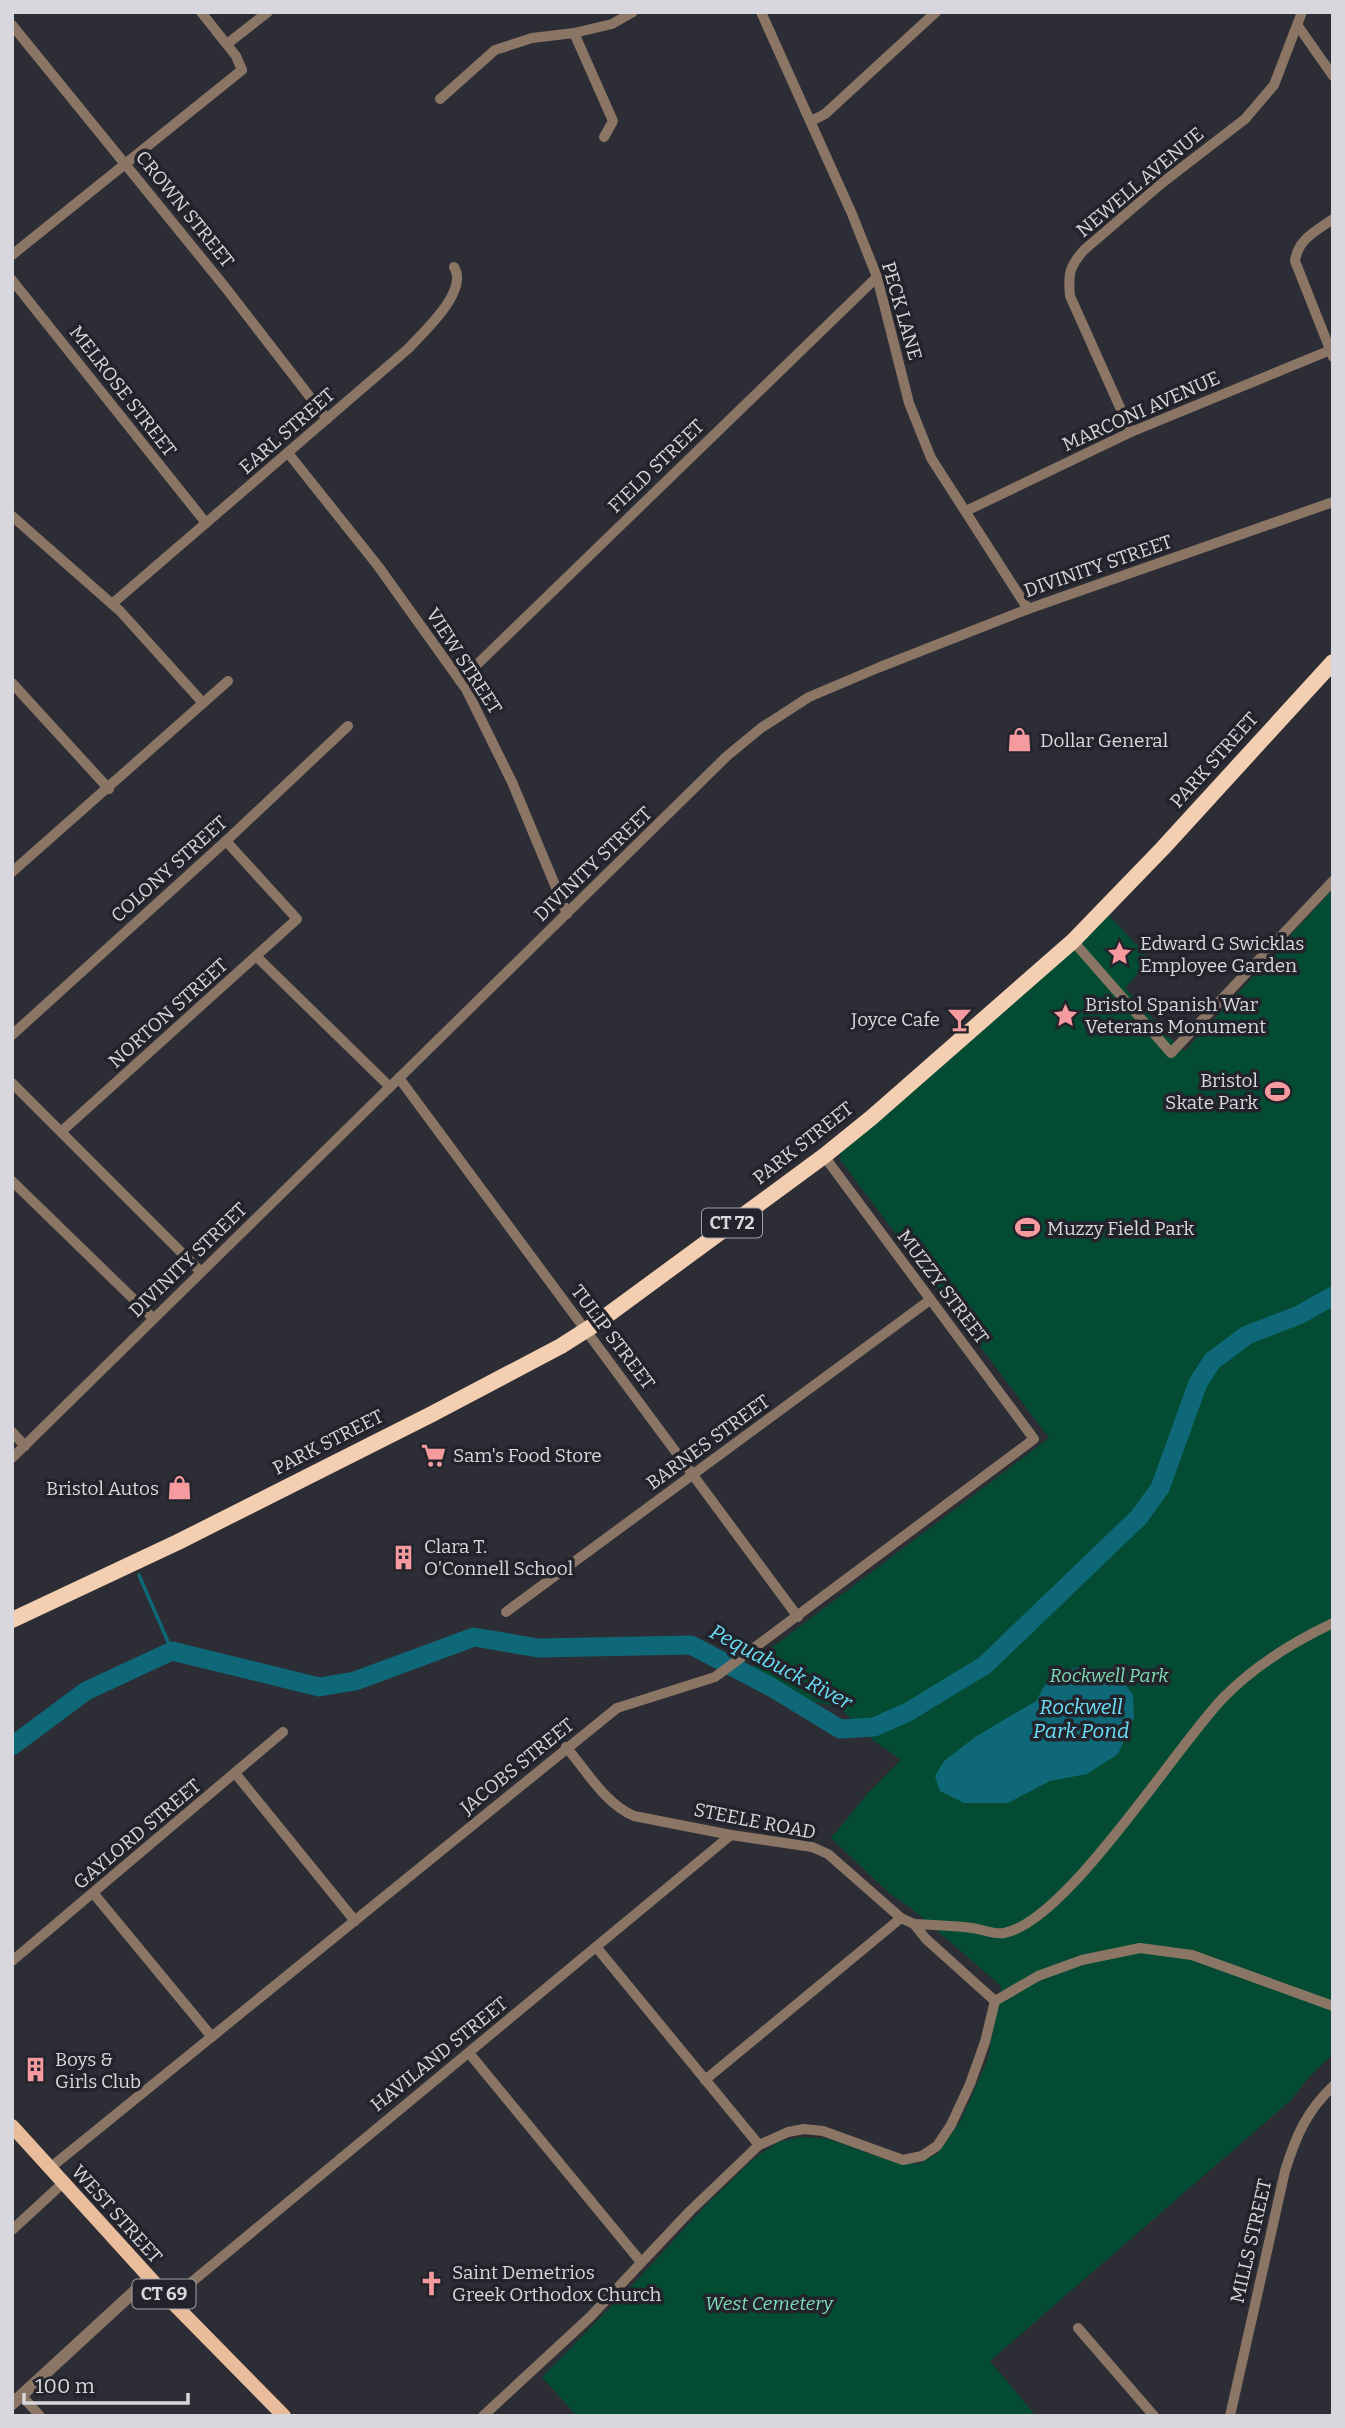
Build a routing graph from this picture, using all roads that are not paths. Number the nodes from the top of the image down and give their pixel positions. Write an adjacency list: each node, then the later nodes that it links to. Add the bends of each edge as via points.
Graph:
1 (201, 12): 10 (street)
2 (268, 12): 10 (street)
3 (633, 12): 9 (street, via 612,24)
4 (761, 12): 13 (street, PECK LANE)
5 (936, 12): 13 (street, via 825,114)
6 (1302, 12): 8 (street, NEWELL AVENUE)
7 (12, 24): 15 (street, CROWN STREET)
8 (1298, 26): 11 (street); 23 (street, NEWELL AVENUE, via 1274,85 1245,119 1162,183 1073,262 1068,276 1070,296)
9 (574, 33): 12 (street, via 532,38 495,50); 14 (street, via 613,121)
10 (227, 44): 15 (street, via 242,70)
11 (1333, 76)
12 (440, 99)
13 (811, 121): 19 (street, PECK LANE)
14 (604, 137)
15 (126, 164): 17 (street); 22 (street, CROWN STREET)
16 (1333, 219): 21 (street, via 1303,240 1294,261)
17 (12, 256)
18 (454, 267): 22 (street, EARL STREET, via 458,284 441,313 409,348)
19 (877, 277): 26 (street, PECK LANE, via 909,402 931,458); 33 (street, FIELD STREET)
20 (12, 280): 28 (street, MELROSE STREET)
21 (1332, 352): 23 (street, MARCONI AVENUE)
22 (327, 418): 24 (street, EARL STREET)
23 (1131, 432): 26 (street, MARCONI AVENUE)
24 (288, 453): 28 (street, EARL STREET); 33 (street, VIEW STREET, via 378,566)
25 (1333, 502): 30 (street, DIVINITY STREET)
26 (966, 511): 30 (street, PECK LANE)
27 (12, 516): 29 (street)
28 (206, 523): 29 (street, EARL STREET)
29 (112, 604): 35 (street)
30 (1028, 609): 41 (street, DIVINITY STREET, via 809,696 727,756)
31 (1333, 662): 42 (highway, PARK STREET / CT 72)
32 (228, 681): 35 (street)
33 (460, 681): 41 (street, VIEW STREET, via 498,750)
34 (12, 683): 37 (street)
35 (203, 703): 37 (street)
36 (348, 726): 38 (street, COLONY STREET)
37 (108, 789): 39 (street)
38 (226, 841): 43 (street, NORTON STREET, via 297,919); 44 (street, COLONY STREET)
39 (12, 872)
40 (1333, 881): 42 (street, via 1171,1053)
41 (567, 914): 45 (street, DIVINITY STREET)
42 (1073, 941): 49 (highway, PARK STREET / CT 72)
43 (257, 957): 47 (street); 48 (street, NORTON STREET)
44 (12, 1035)
45 (399, 1078): 47 (street, DIVINITY STREET); 54 (street, TULIP STREET)
46 (12, 1083): 48 (street)
47 (390, 1087): 51 (street, DIVINITY STREET)
48 (62, 1132): 51 (street)
49 (824, 1156): 52 (street, MUZZY STREET); 54 (highway, PARK STREET / CT 72)
50 (12, 1181): 53 (street)
51 (201, 1272): 53 (street, DIVINITY STREET)
52 (930, 1300): 56 (street, MUZZY STREET); 59 (street, BARNES STREET)
53 (153, 1318): 57 (street, DIVINITY STREET)
54 (586, 1331): 59 (street, TULIP STREET); 62 (highway, PARK STREET / CT 72, via 178,1542)
55 (12, 1432): 57 (street)
56 (1034, 1439): 61 (street, JACOBS STREET)
57 (25, 1446): 58 (street, DIVINITY STREET)
58 (12, 1458)
59 (694, 1475): 60 (street, BARNES STREET); 61 (street, TULIP STREET)
60 (506, 1612)
61 (798, 1617): 65 (street, JACOBS STREET, via 715,1677 617,1708)
62 (12, 1620)
63 (1333, 1623): 71 (street, via 1283,1649 1224,1698 1049,1908 1002,1934)
64 (283, 1732): 66 (street, GAYLORD STREET)
65 (566, 1748): 67 (street, STEELE ROAD, via 623,1811); 70 (street, JACOBS STREET)
66 (235, 1773): 68 (street, GAYLORD STREET); 70 (street)
67 (732, 1835): 69 (street, STEELE ROAD, via 812,1847 828,1854); 72 (street, HAVILAND STREET)
68 (94, 1894): 73 (street, GAYLORD STREET); 76 (street)
69 (901, 1918): 71 (street, STEELE ROAD); 78 (street)
70 (355, 1921): 76 (street, JACOBS STREET)
71 (914, 1924): 74 (street, STEELE ROAD)
72 (597, 1948): 77 (street, HAVILAND STREET); 78 (street)
73 (12, 1961)
74 (995, 2001): 75 (street, via 1038,1976 1082,1960 1140,1948 1192,1955); 81 (street, via 961,2105 930,2152 893,2158 823,2131 804,2129)
75 (1333, 2006)
76 (212, 2037): 82 (street, JACOBS STREET)
77 (469, 2053): 85 (street); 87 (street, HAVILAND STREET)
78 (705, 2080): 81 (street)
79 (1333, 2086): 94 (street, MILLS STREET, via 1315,2103 1284,2171)
80 (12, 2126): 82 (main road, WEST STREET / CT 69)
81 (759, 2146): 85 (street)
82 (50, 2168): 83 (main road, WEST STREET / CT 69)
83 (63, 2183): 84 (street); 86 (main road, WEST STREET / CT 69)
84 (12, 2230)
85 (641, 2262): 92 (street, via 590,2317)
86 (149, 2278): 87 (main road, WEST STREET / CT 69); 89 (street)
87 (170, 2300): 91 (main road, WEST STREET / CT 69)
88 (1078, 2328): 93 (street)
89 (17, 2400): 90 (street)
90 (40, 2416)
91 (284, 2416)
92 (483, 2416)
93 (1154, 2416)
94 (1230, 2416)

